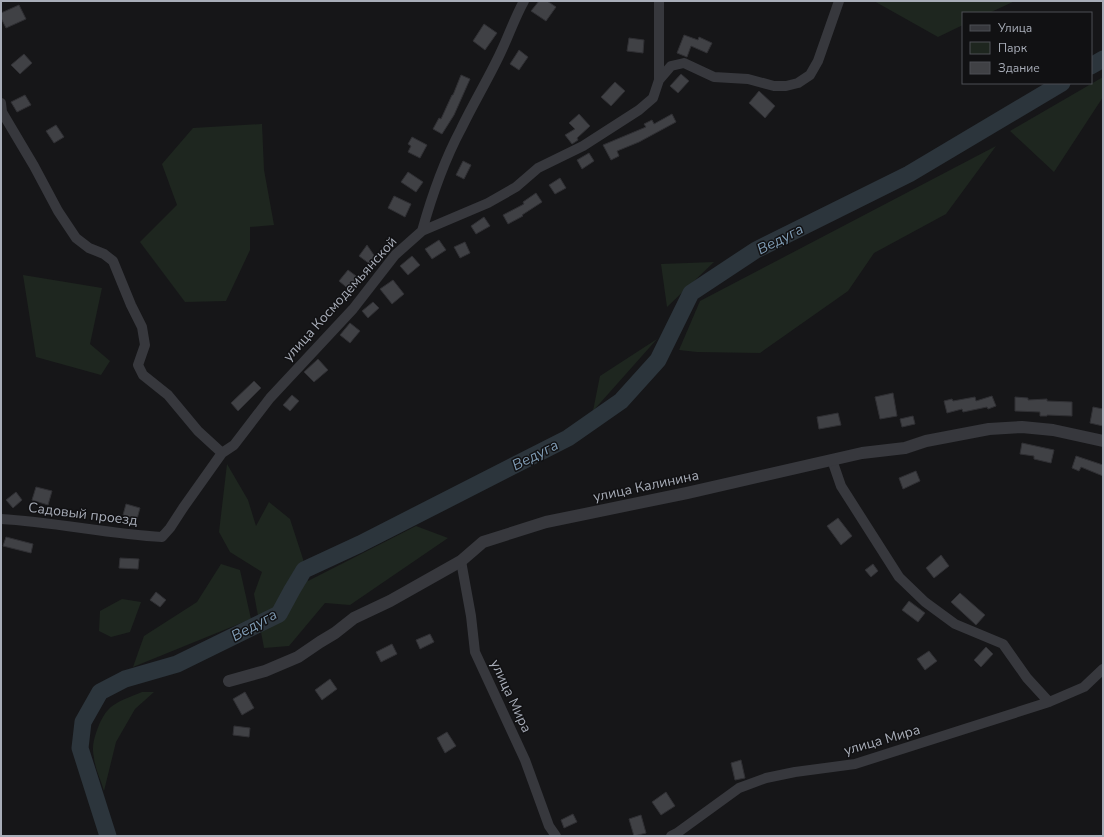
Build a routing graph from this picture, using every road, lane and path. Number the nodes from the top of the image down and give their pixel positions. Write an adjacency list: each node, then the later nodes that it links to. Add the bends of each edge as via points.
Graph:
1 (524, 1): 6 (street, via 440,175)
2 (659, 1): 4 (street)
3 (839, 1): 4 (street, via 818,61 810,75 798,83 774,86 748,78 714,77 684,63 671,66)
4 (659, 80): 6 (street, улица Космодемьянской, via 653,98 583,146 538,168 516,188 488,203)
5 (1, 103): 8 (street, via 2,112 76,238 113,261 142,327 145,345 138,365 143,375 168,395 198,431)
6 (422, 231): 8 (street, улица Космодемьянской, via 395,255 353,309 270,398 234,445)
7 (1103, 441): 9 (street, улица Калинина, via 1053,430 1022,427 989,429 926,441 905,448 862,453)
8 (222, 453): 11 (street, улица Космодемьянской)
9 (832, 460): 12 (street, улица Калинина, via 546,522 482,542); 15 (street, via 841,486 899,577 925,602 955,624 1003,644 1027,678)
10 (1, 519): 11 (street, Садовый проезд)
11 (162, 537)
12 (461, 562): 14 (street, улица Калинина, via 354,618 298,657 265,671); 16 (street, улица Мира, via 475,652 525,760 549,826)
13 (1103, 669): 15 (street, улица Мира, via 1084,687)
14 (229, 681)
15 (1049, 702): 17 (street, улица Мира, via 855,764 766,778 739,788)
16 (556, 836)
17 (671, 836)

